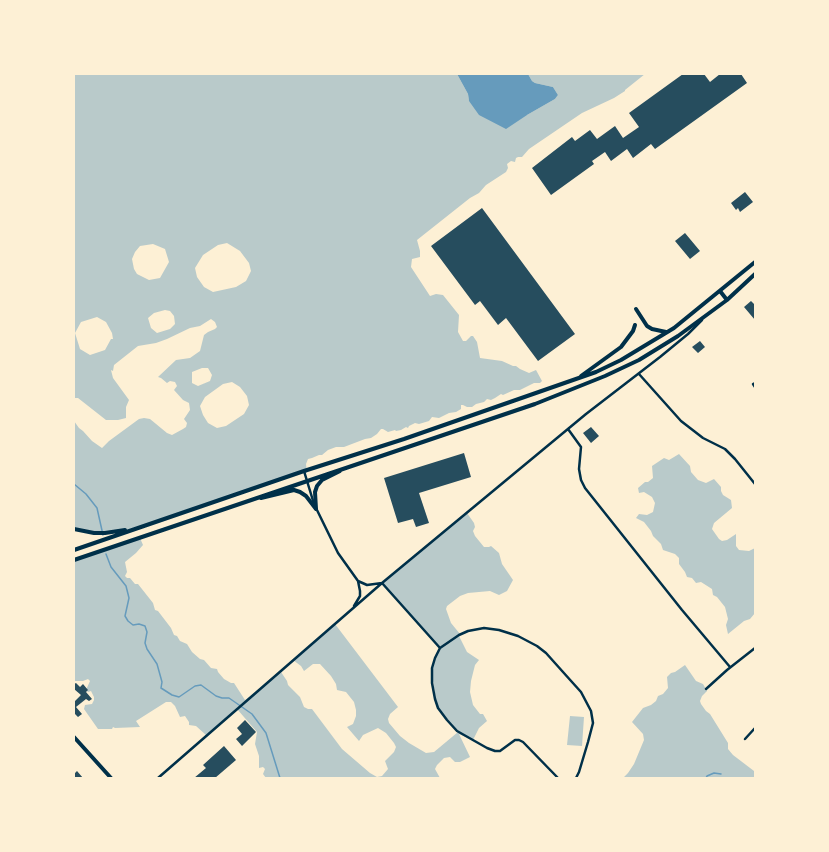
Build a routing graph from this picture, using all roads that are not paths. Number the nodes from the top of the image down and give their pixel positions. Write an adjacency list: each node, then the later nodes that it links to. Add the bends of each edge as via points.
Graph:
1 (755, 262): 3 (main road)
2 (755, 274): 4 (main road)
3 (720, 291): 4 (main road); 8 (main road)
4 (727, 300): 6 (main road)
5 (636, 309): 8 (main road, via 647,326)
6 (705, 317): 9 (street); 14 (main road, via 638,360 606,376 535,404)
7 (635, 325): 10 (main road, via 621,347)
8 (667, 332): 10 (main road, via 602,369)
9 (639, 374): 13 (street); 17 (street, via 681,421 703,438 725,450)
10 (573, 380): 15 (main road)
11 (755, 383): 12 (street)
12 (755, 387)
13 (568, 429): 25 (street); 29 (street, via 581,447 579,469 585,488)
14 (353, 465): 16 (main road); 19 (main road, via 322,480 315,492)
15 (304, 471): 16 (street); 20 (main road)
16 (307, 480): 18 (main road); 19 (street)
17 (755, 484)
18 (235, 504): 19 (main road, via 294,490 306,496); 23 (main road)
19 (316, 509): 24 (street, via 338,553)
20 (141, 527): 21 (main road, via 105,533); 22 (main road)
21 (74, 529)
22 (74, 550)
23 (74, 560)
24 (358, 581): 25 (street, via 367,585); 26 (street, via 360,596)
25 (382, 583): 26 (street); 27 (street)
26 (351, 610): 35 (street)
27 (440, 648): 36 (street, via 432,668 432,683 436,704 447,720 457,731 495,751 500,751 515,740 523,742); 37 (street, via 459,635 484,628 518,636 546,653 581,692 591,711 593,723)
28 (755, 648): 29 (street)
29 (730, 667): 30 (street)
30 (706, 689)
31 (755, 728): 33 (street)
32 (74, 737): 34 (main road)
33 (745, 739)
34 (111, 778)
35 (158, 778)
36 (558, 778)
37 (576, 778)

